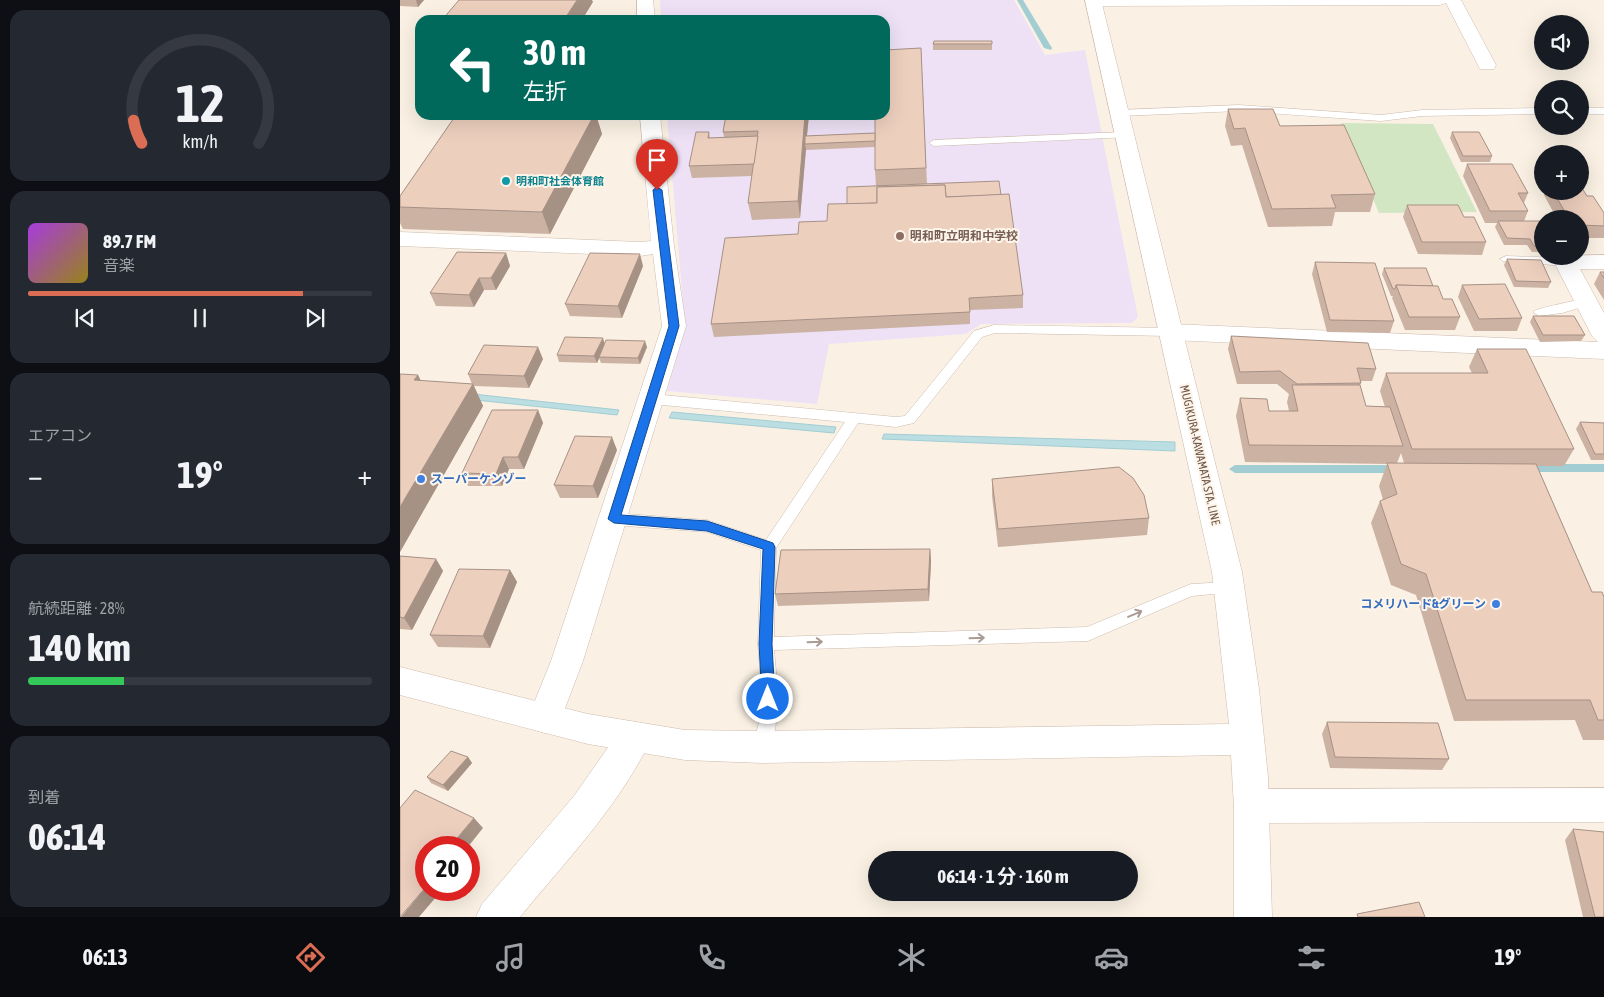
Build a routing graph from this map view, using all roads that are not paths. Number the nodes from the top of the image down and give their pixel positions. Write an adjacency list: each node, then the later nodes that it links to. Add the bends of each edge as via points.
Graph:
1 (645, 0): 6 (street)
2 (1093, 0): 3 (street); 12 (street, MUGIKURA-KAWAMATA STA. LINE)
3 (1361, 0): 4 (street)
4 (1440, 0)
5 (1453, 0): 7 (street)
6 (646, 15)
7 (1487, 65)
8 (1589, 111): 9 (lane)
9 (1604, 111)
10 (1534, 112): 12 (lane, via 1422,113 1381,118 1239,108)
11 (650, 120): 15 (street)
12 (1122, 124): 13 (lane); 23 (street, MUGIKURA-KAWAMATA STA. LINE)
13 (934, 143)
14 (400, 239): 15 (street, via 640,249)
15 (663, 246): 26 (street, via 674,326)
16 (1506, 259): 17 (lane)
17 (1534, 260)
18 (1589, 262): 19 (street)
19 (1604, 262)
20 (1566, 265): 21 (street)
21 (1585, 302): 22 (lane); 24 (street)
22 (1539, 312)
23 (1171, 332): 25 (street); 27 (lane, via 994,329 978,334 909,420); 30 (street, MUGIKURA-KAWAMATA STA. LINE)
24 (1604, 336)
25 (1604, 351)
26 (652, 399): 27 (lane); 28 (street)
27 (854, 418): 29 (lane)
28 (614, 519): 29 (lane, via 707,526); 33 (street, via 559,686)
29 (769, 547): 31 (lane)
30 (1229, 588): 31 (lane, one-way to 30, via 1088,634 1192,590); 35 (street, MUGIKURA-KAWAMATA STA. LINE)
31 (766, 644): 36 (lane, via 769,683)
32 (400, 681): 33 (street)
33 (545, 718): 34 (street)
34 (635, 737): 36 (street, via 684,745); 39 (street, via 595,798)
35 (1246, 739): 36 (street); 38 (street, MUGIKURA-KAWAMATA STA. LINE)
36 (762, 747)
37 (1604, 805): 38 (street)
38 (1252, 806): 40 (street, MUGIKURA-KAWAMATA STA. LINE)
39 (495, 917)
40 (1253, 917)

